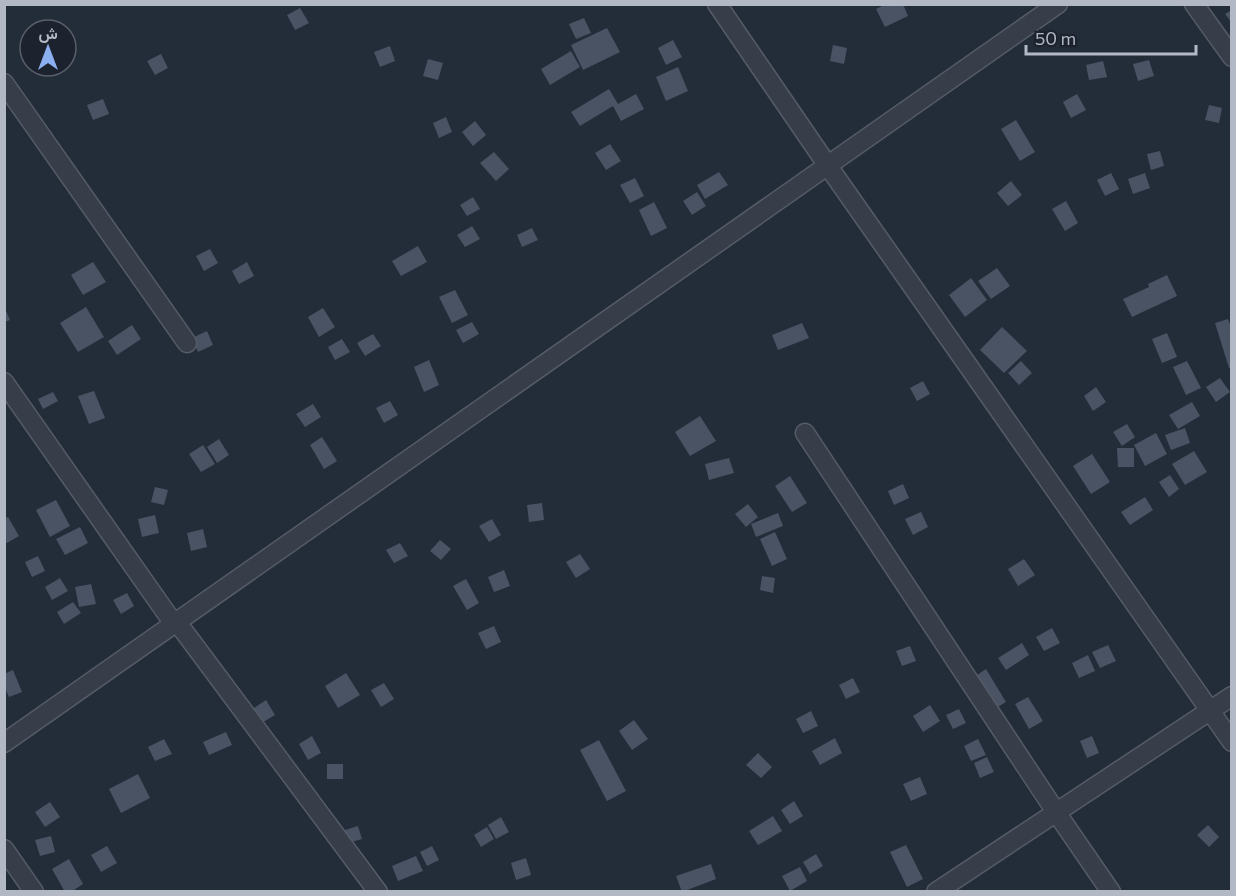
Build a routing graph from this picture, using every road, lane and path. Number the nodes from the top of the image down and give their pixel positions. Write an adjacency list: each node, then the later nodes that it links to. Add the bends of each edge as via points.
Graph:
1 (717, 4): 6 (street)
2 (1058, 4): 6 (street)
3 (1194, 4): 4 (street)
4 (1232, 57)
5 (4, 82): 7 (street)
6 (828, 166): 10 (street); 12 (street)
7 (187, 344)
8 (4, 382): 10 (street)
9 (805, 433): 15 (street)
10 (176, 623): 14 (street); 18 (street)
11 (1232, 696): 12 (street)
12 (1210, 711): 13 (street); 15 (street)
13 (1232, 742)
14 (4, 743)
15 (1056, 812): 19 (street); 20 (street)
16 (4, 849): 17 (street)
17 (34, 891)
18 (378, 891)
19 (936, 891)
20 (1111, 891)

